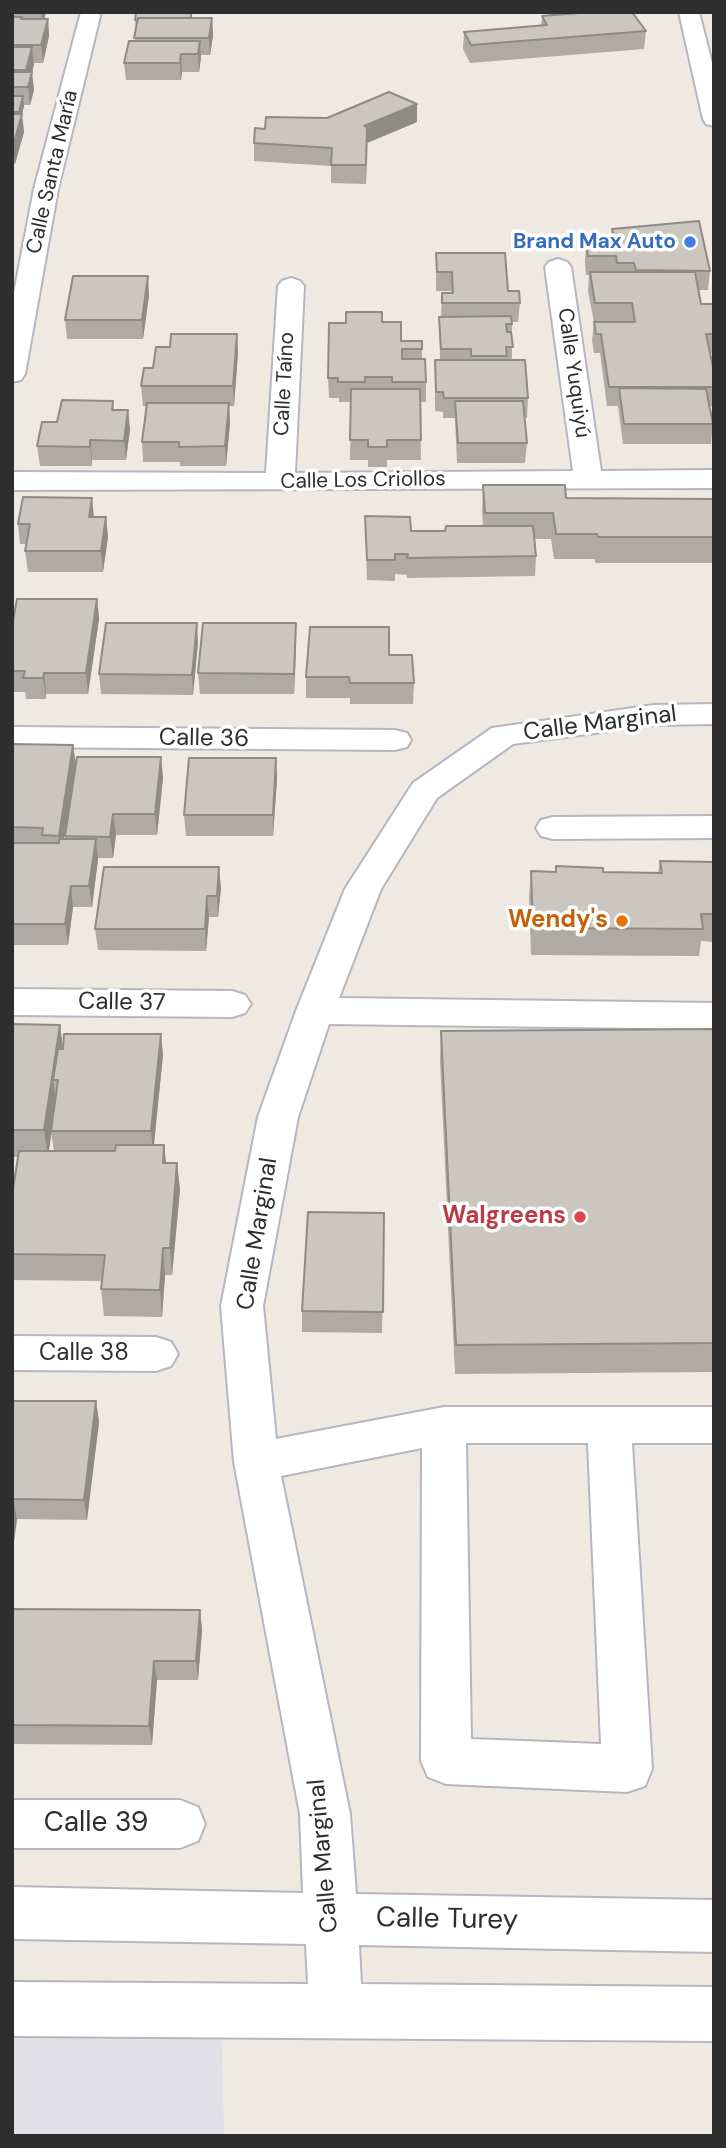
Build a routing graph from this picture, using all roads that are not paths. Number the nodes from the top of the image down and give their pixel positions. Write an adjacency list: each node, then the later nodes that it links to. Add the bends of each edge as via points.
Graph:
1 (91, 12): 6 (street, Calle Santa María, via 35,189)
2 (689, 12): 3 (street)
3 (714, 118)
4 (558, 267): 7 (street, Calle Yuquiyú)
5 (291, 286): 10 (street, Calle Taíno)
6 (12, 374)
7 (588, 478): 8 (street, Calle Los Criollos); 10 (street, Calle Los Criollos)
8 (714, 479)
9 (12, 481): 10 (street, Calle Los Criollos)
10 (280, 482)
11 (714, 713): 18 (street, Calle Marginal, via 654,715 504,735 425,790 363,890)
12 (12, 737): 13 (street, Calle 36)
13 (396, 740)
14 (714, 827): 15 (street)
15 (552, 828)
16 (12, 1002): 17 (street, Calle 37)
17 (232, 1004)
18 (315, 1011): 19 (street); 25 (street, Calle Marginal, via 278,1117 242,1306)
19 (714, 1016)
20 (12, 1353): 21 (street, Calle 38)
21 (156, 1354)
22 (444, 1425): 23 (street); 23 (street, via 446,1761 627,1769); 25 (street)
23 (609, 1425): 24 (street)
24 (714, 1425)
25 (256, 1462): 29 (street, Calle Marginal, via 325,1814)
26 (12, 1824): 27 (street, Calle 39)
27 (180, 1824)
28 (12, 1913): 29 (street, Calle Turey)
29 (331, 1917): 30 (street, Calle Turey); 32 (street, Calle Marginal)
30 (714, 1926)
31 (12, 2009): 32 (street)
32 (336, 2011): 33 (street)
33 (714, 2014)

